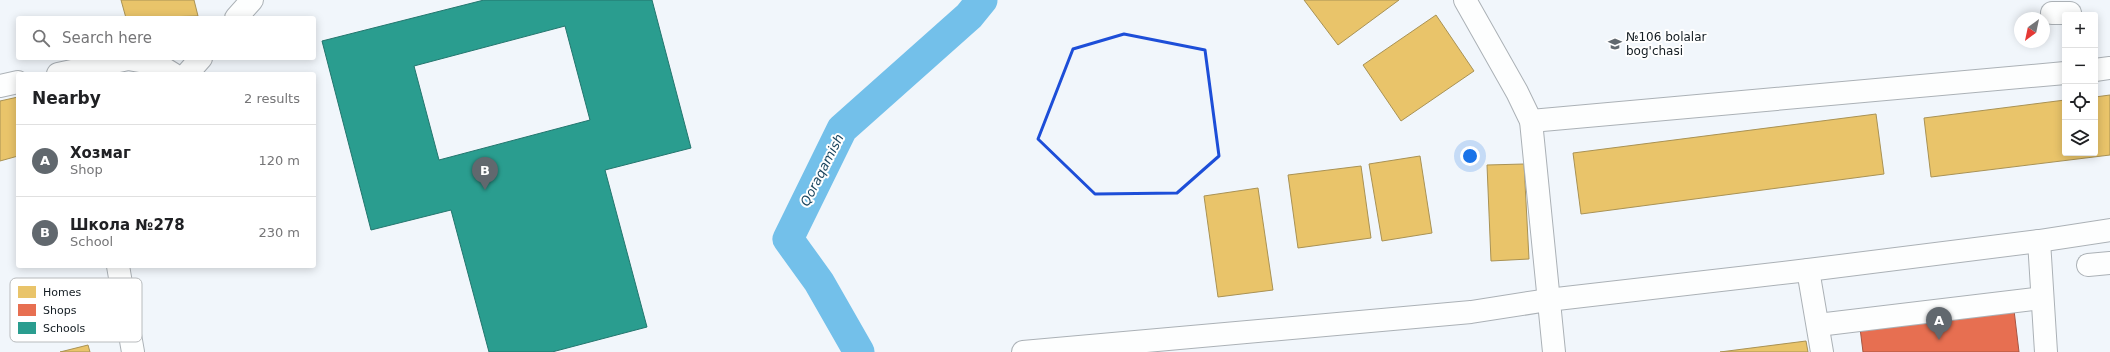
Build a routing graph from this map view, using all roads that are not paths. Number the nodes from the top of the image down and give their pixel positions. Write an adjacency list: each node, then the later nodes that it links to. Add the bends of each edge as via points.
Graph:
1 (252, 0): 3 (street)
2 (1465, 0): 15 (street)
3 (238, 16)
4 (123, 60): 9 (street)
5 (134, 60): 10 (street, via 157,64)
6 (199, 60): 11 (street)
7 (2110, 68): 8 (street)
8 (2098, 70)
9 (67, 72)
10 (170, 72)
11 (189, 72)
12 (2062, 73): 15 (street)
13 (16, 82): 14 (street)
14 (0, 86)
15 (1531, 121): 24 (street)
16 (2110, 230): 17 (street)
17 (2038, 241): 21 (street); 23 (street)
18 (2110, 263): 19 (street)
19 (2088, 265)
20 (118, 268): 22 (street)
21 (1808, 270): 24 (street); 25 (street)
22 (120, 278)
23 (2042, 298): 25 (street); 31 (street)
24 (1548, 300): 28 (street, via 1471,312); 29 (street)
25 (1818, 325): 30 (street)
26 (131, 342): 27 (street)
27 (133, 352)
28 (1023, 352)
29 (1554, 352)
30 (1822, 352)
31 (2046, 352)

